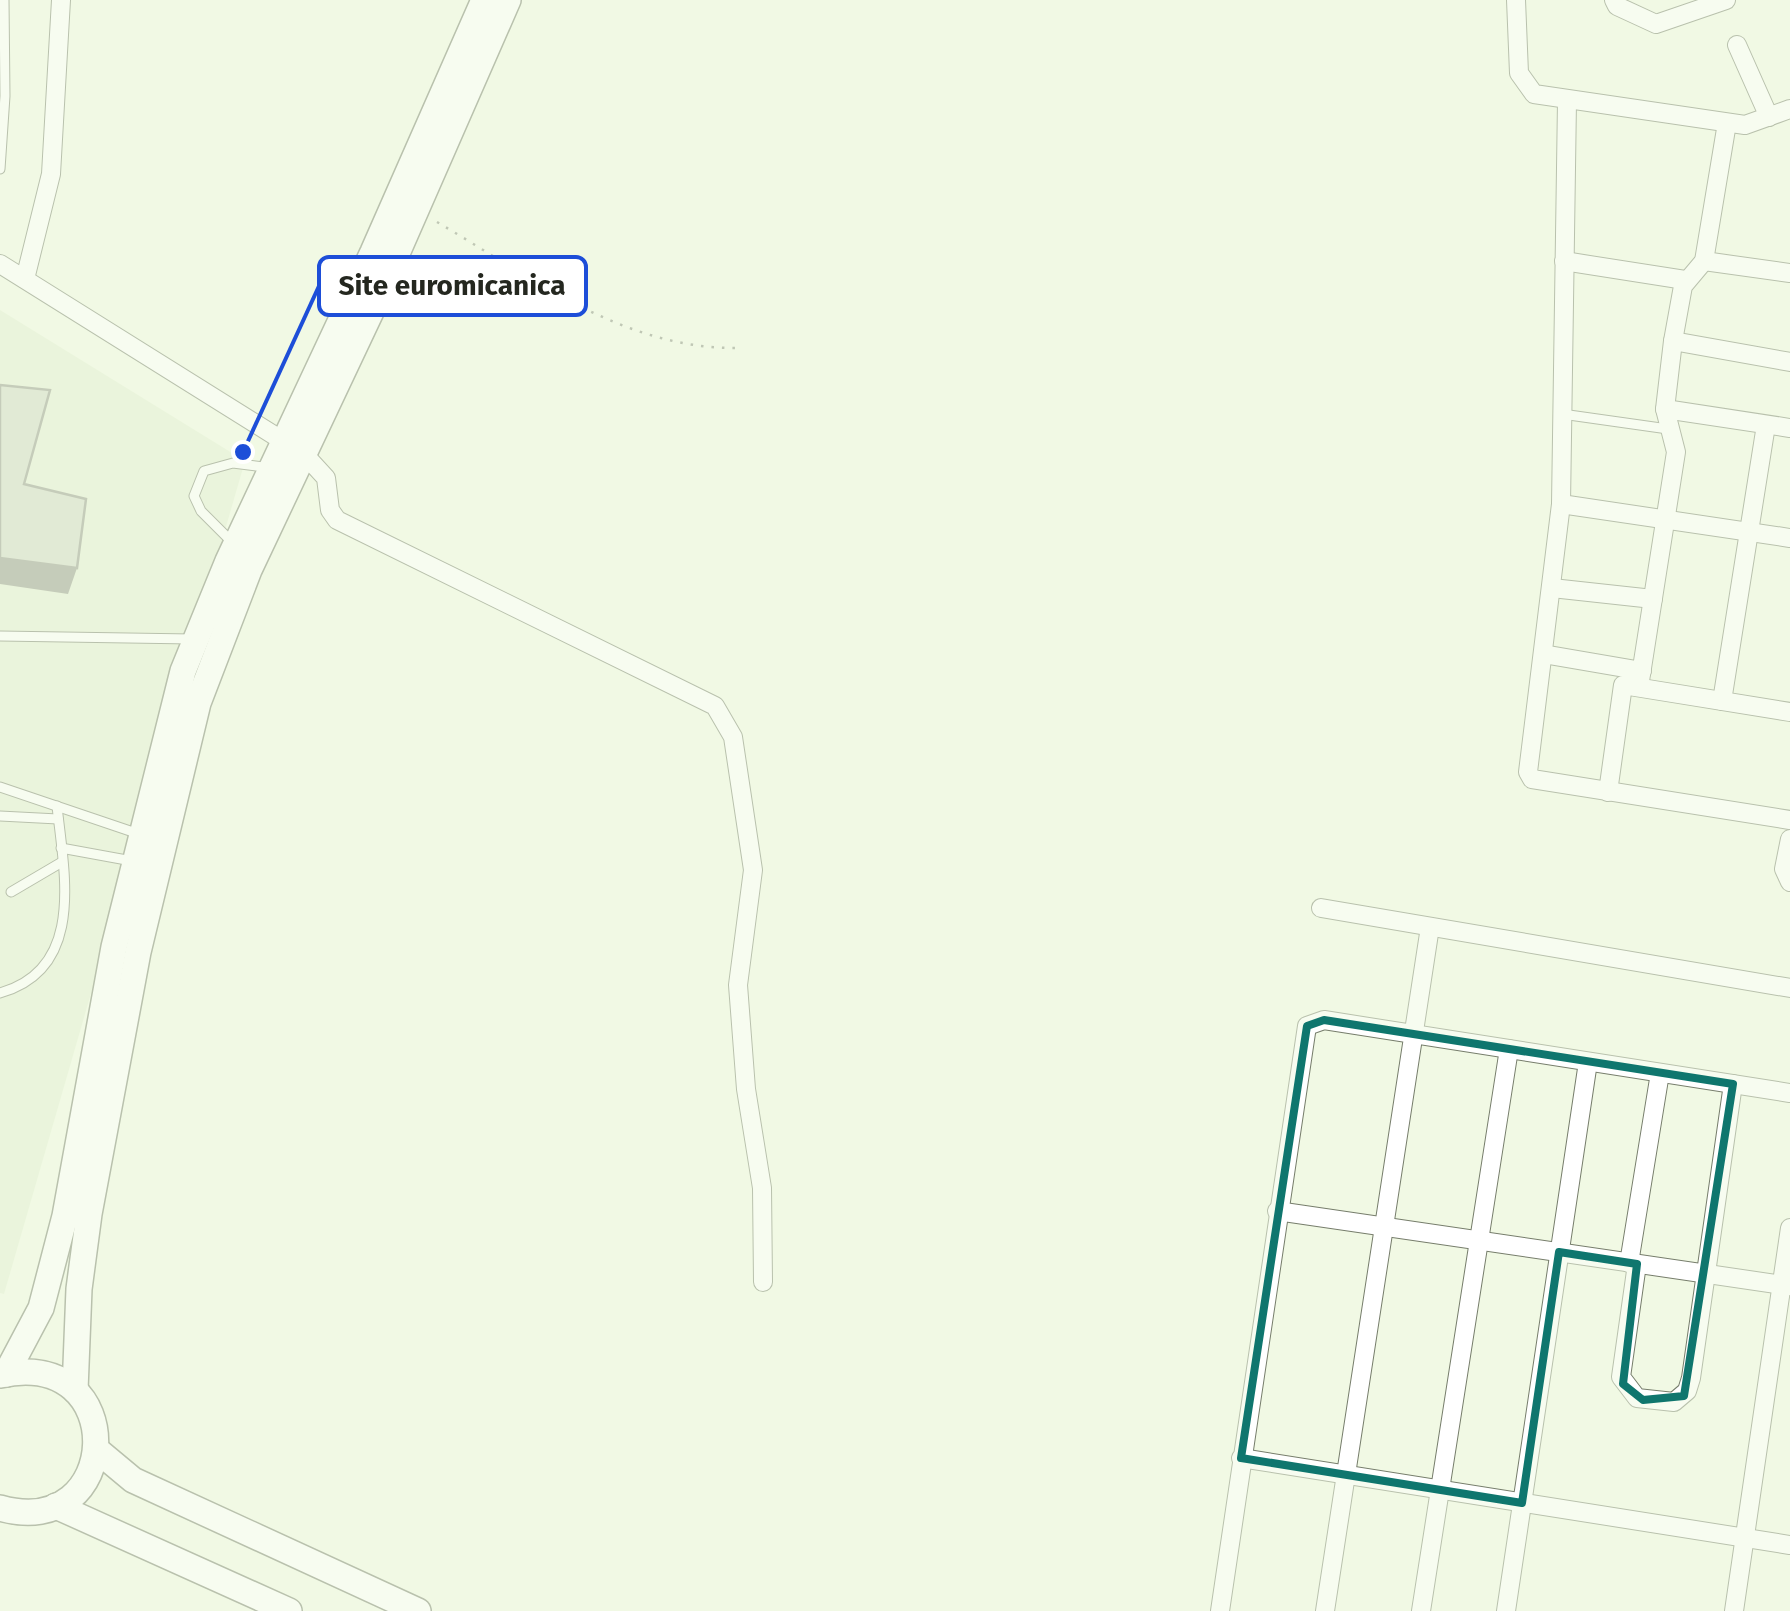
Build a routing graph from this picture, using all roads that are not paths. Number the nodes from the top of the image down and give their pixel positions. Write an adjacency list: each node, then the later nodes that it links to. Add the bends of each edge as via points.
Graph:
1 (4, 0): 13 (lane)
2 (61, 0): 18 (street, via 50,174)
3 (484, 0): 27 (street)
4 (508, 0): 27 (street, via 416,209)
5 (1516, 0): 9 (street, via 1522,83 1534,94)
6 (1614, 0): 7 (street, via 1656,24)
7 (1726, 0)
8 (1736, 45): 11 (street)
9 (1567, 101): 12 (street); 14 (street)
10 (1790, 109): 11 (street)
11 (1770, 117): 12 (street)
12 (1727, 124): 15 (street)
13 (0, 170)
14 (1564, 261): 19 (street); 23 (street)
15 (1704, 261): 17 (street); 19 (street)
16 (0, 264): 18 (street)
17 (1790, 273)
18 (25, 279): 27 (street)
19 (1685, 280): 20 (street)
20 (1673, 341): 21 (street); 22 (street)
21 (1790, 362)
22 (1665, 408): 24 (street); 26 (street)
23 (1562, 414): 26 (lane); 29 (street)
24 (1766, 425): 25 (street); 31 (street)
25 (1790, 428)
26 (1671, 429): 30 (street, via 1676,448)
27 (295, 449): 28 (street); 48 (street, via 218,644); 72 (street, via 326,478 336,520 715,706 726,718 753,870 738,985 762,1188)
28 (274, 468): 33 (street); 33 (lane, via 233,462 204,471 194,496 200,512)
29 (1561, 504): 30 (street); 34 (street)
30 (1666, 520): 31 (street); 35 (street)
31 (1748, 532): 32 (street); 40 (street)
32 (1790, 538)
33 (236, 545): 37 (street)
34 (1552, 588): 35 (street); 38 (street)
35 (1653, 599): 39 (street)
36 (0, 636): 37 (lane)
37 (194, 639): 48 (street)
38 (1543, 654): 39 (street); 43 (street, via 1530,777)
39 (1640, 679): 40 (street); 43 (street, via 1622,686)
40 (1722, 701): 41 (street)
41 (1790, 712)
42 (0, 787): 44 (lane)
43 (1608, 792): 47 (street)
44 (57, 806): 46 (lane); 48 (lane)
45 (0, 816): 46 (lane)
46 (58, 818): 50 (lane)
47 (1790, 820)
48 (153, 838): 51 (street); 75 (street, via 79,1289)
49 (1790, 839): 53 (street, via 1784,870)
50 (61, 848): 51 (lane); 52 (lane)
51 (136, 861): 74 (street, via 102,1005 65,1216 41,1308)
52 (62, 862): 54 (lane); 58 (lane, via 66,915 57,948 34,976)
53 (1790, 882)
54 (11, 892)
55 (1321, 908): 56 (street)
56 (1430, 926): 57 (street); 59 (street)
57 (1790, 988)
58 (0, 992)
59 (1414, 1034): 60 (street); 65 (street, via 1324,1020 1307,1026); 66 (street)
60 (1509, 1049): 61 (street); 68 (street)
61 (1588, 1062): 62 (street); 69 (street)
62 (1660, 1073): 63 (street); 70 (street)
63 (1733, 1084): 64 (street); 71 (street)
64 (1790, 1093)
65 (1277, 1211): 66 (street); 77 (street)
66 (1384, 1226): 68 (street); 78 (street)
67 (1790, 1228): 73 (street)
68 (1479, 1240): 69 (street); 79 (street)
69 (1559, 1252): 70 (street); 80 (street)
70 (1633, 1263): 71 (street); 71 (street, via 1620,1377 1630,1395 1643,1400 1674,1402 1687,1391)
71 (1706, 1274): 73 (street)
72 (762, 1282)
73 (1786, 1286): 83 (street)
74 (3, 1375): 75 (street, via 42,1372)
75 (75, 1390): 76 (street, via 90,1409)
76 (97, 1450): 81 (street, via 82,1487); 86 (street, via 132,1480)
77 (1242, 1458): 78 (street); 87 (street)
78 (1346, 1474): 79 (street); 88 (street)
79 (1440, 1490): 80 (street); 89 (street)
80 (1522, 1502): 83 (street); 90 (street)
81 (56, 1506): 82 (street); 85 (street)
82 (6, 1513)
83 (1744, 1538): 84 (street); 91 (street)
84 (1790, 1545)
85 (289, 1611)
86 (418, 1611)
87 (1220, 1611)
88 (1325, 1611)
89 (1421, 1611)
90 (1506, 1611)
91 (1734, 1611)

